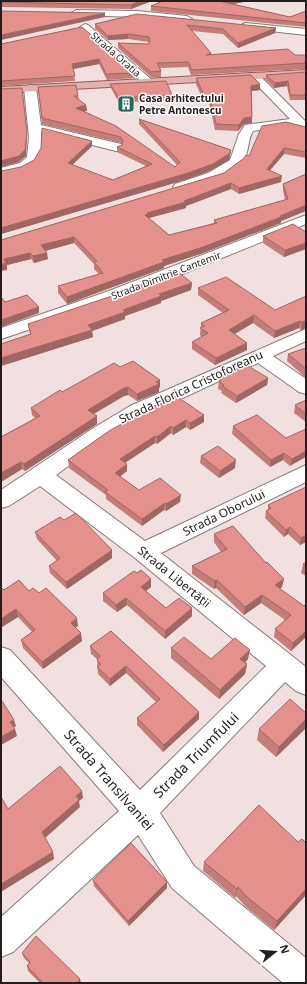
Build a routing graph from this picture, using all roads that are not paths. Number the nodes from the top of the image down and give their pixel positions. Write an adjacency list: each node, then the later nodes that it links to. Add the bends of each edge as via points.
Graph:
1 (157, 4): 3 (street)
2 (65, 13): 3 (street)
3 (137, 14): 4 (street); 8 (street, Strada Oratia, via 81,28)
4 (198, 20)
5 (237, 25): 6 (street)
6 (306, 32)
7 (119, 44): 8 (street)
8 (105, 45): 11 (street, Strada Oratia)
9 (306, 74): 10 (main road)
10 (254, 76): 11 (main road); 14 (street)
11 (148, 82): 12 (main road)
12 (30, 88): 13 (main road); 15 (street)
13 (1, 90)
14 (301, 119): 18 (street, via 249,128 245,133 238,158 231,168)
15 (34, 128): 16 (street); 17 (street, via 35,157 30,163)
16 (116, 147)
17 (1, 172)
18 (171, 190)
19 (306, 219): 20 (street, Strada Dimitrie Cantemir, via 112,296)
20 (1, 334)
21 (306, 334): 22 (street, Strada Florica Cristoforeanu)
22 (258, 355): 23 (street); 25 (street, Strada Florica Cristoforeanu, via 118,421)
23 (306, 388)
24 (306, 473): 27 (street, Strada Oborului)
25 (40, 474): 26 (street, Strada Florica Cristoforeanu); 27 (street, Strada Libertății)
26 (1, 500)
27 (143, 552): 29 (street, Strada Libertății)
28 (1, 658): 30 (street, Strada Transilvaniei)
29 (295, 674): 30 (street, Strada Triumfului)
30 (140, 812): 31 (street, Strada Triumfului); 32 (street, Strada Transilvaniei, via 182,877)
31 (1, 940)
32 (306, 980)

